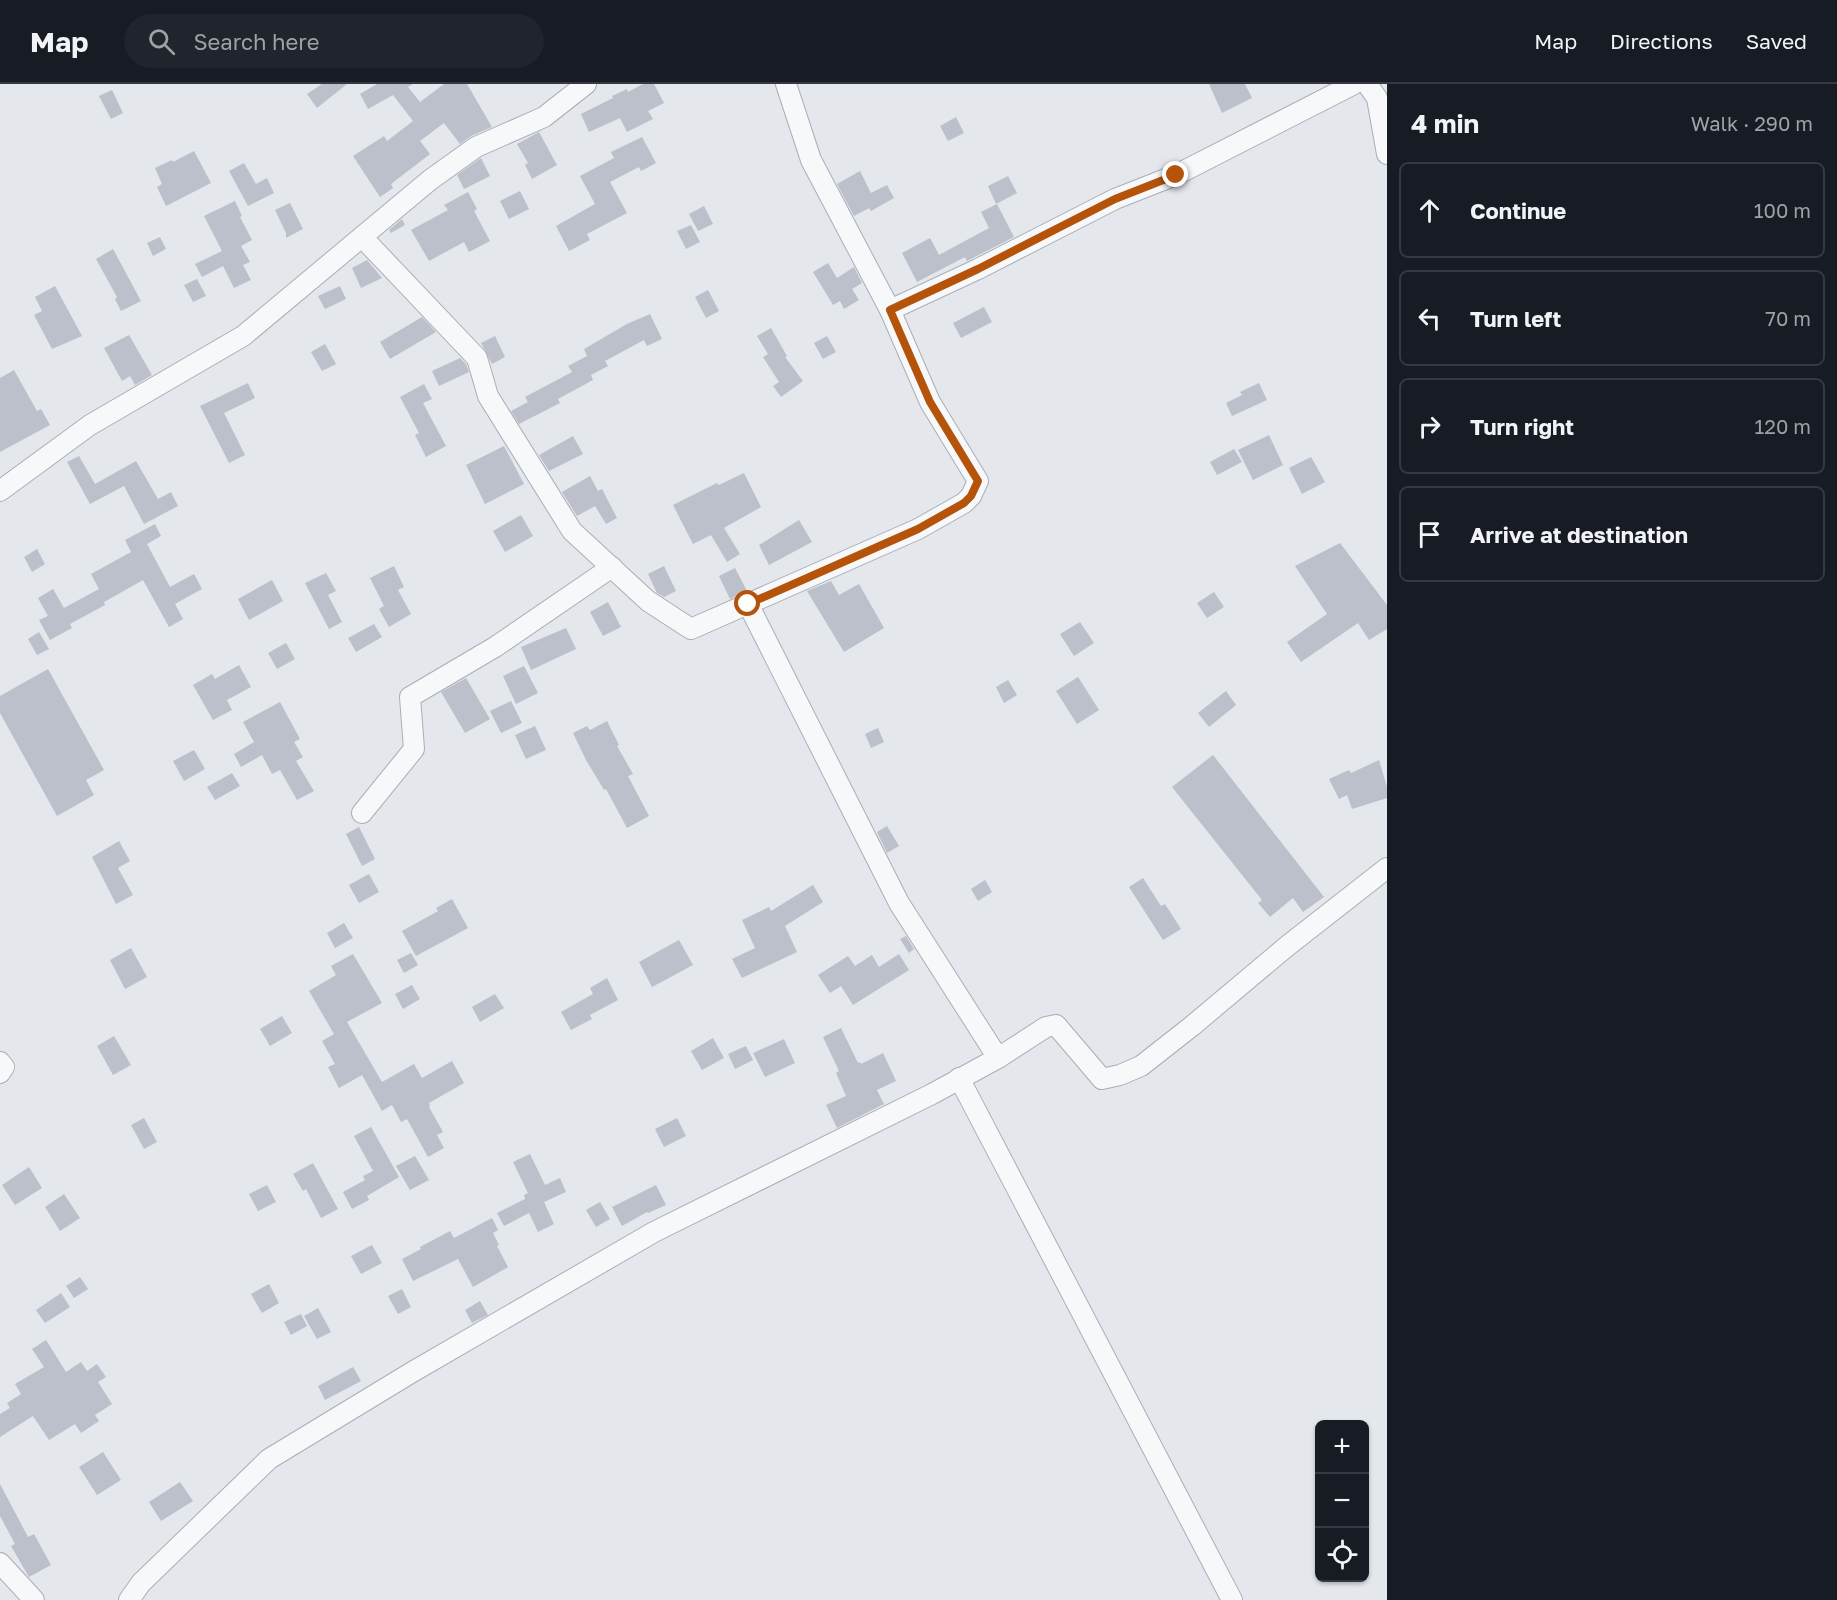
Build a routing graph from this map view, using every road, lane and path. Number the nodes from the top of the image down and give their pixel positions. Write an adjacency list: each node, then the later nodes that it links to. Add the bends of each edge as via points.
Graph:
1 (586, 84): 6 (street, via 544,117 476,147)
2 (786, 84): 7 (street, via 811,160)
3 (1354, 84): 7 (street, via 1176,175 1115,199)
4 (1367, 84): 5 (street, via 1377,98)
5 (1387, 154)
6 (362, 237): 8 (street, via 243,336 90,425); 9 (street, via 477,358 488,396 540,483 572,531)
7 (890, 310): 10 (street, via 930,402 978,481 971,496 918,529)
8 (0, 491)
9 (612, 567): 10 (street, via 648,601 691,629); 11 (street, via 495,647 410,697 414,748)
10 (748, 604): 13 (street, via 899,903)
11 (362, 813)
12 (1387, 868): 13 (street, via 1141,1066 1102,1079 1056,1025 1046,1027)
13 (998, 1058): 16 (street)
14 (0, 1062): 15 (street, via 4,1067)
15 (0, 1073)
16 (959, 1078): 19 (street, via 654,1232 269,1460 141,1583); 20 (street)
17 (0, 1563): 18 (street)
18 (34, 1600)
19 (129, 1600)
20 (1232, 1600)

